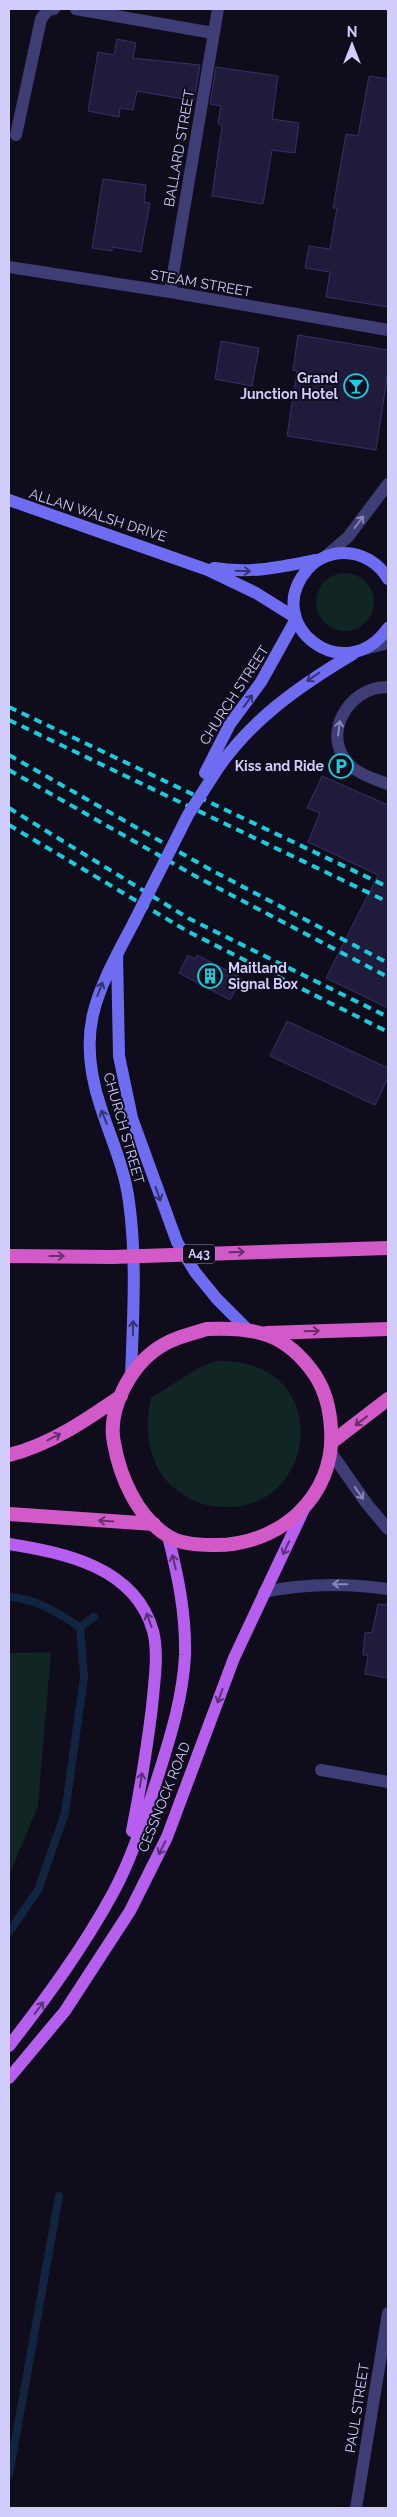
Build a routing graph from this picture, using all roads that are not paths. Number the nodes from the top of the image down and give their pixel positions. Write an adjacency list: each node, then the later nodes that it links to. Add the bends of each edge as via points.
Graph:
1 (54, 9): 5 (street, via 48,10 41,19)
2 (76, 9): 4 (street)
3 (218, 9): 4 (street, BALLARD STREET)
4 (213, 33): 7 (street, BALLARD STREET)
5 (16, 135)
6 (9, 267): 7 (street, STEAM STREET)
7 (170, 292): 8 (street, STEAM STREET)
8 (388, 330)
9 (388, 484): 12 (street, one-way to 9, via 348,537)
10 (9, 500): 11 (main road, ALLAN WALSH DRIVE)
11 (178, 558): 12 (main road, ALLAN WALSH DRIVE, one-way to 12, via 208,567 251,571); 14 (main road, ALLAN WALSH DRIVE, via 232,581)
12 (322, 558): 13 (main road, ALLAN WALSH DRIVE, via 345,553 365,557 381,568); 14 (main road, via 309,567 297,585 294,596)
13 (388, 579)
14 (296, 618): 17 (main road, via 300,629 315,644 334,653); 19 (main road, CHURCH STREET, one-way to 14, via 230,724 261,682)
15 (388, 628): 17 (main road, CHURCH STREET, via 378,640)
16 (388, 644): 17 (street)
17 (360, 651): 19 (main road, CHURCH STREET, one-way to 19, via 321,672 268,713)
18 (388, 687): 20 (street, one-way to 18, via 353,768 338,740 339,724 351,701 372,689)
19 (209, 774): 21 (main road, CHURCH STREET, bridge)
20 (388, 784)
21 (117, 954): 24 (main road, CHURCH STREET, one-way to 24, via 119,1056 132,1118 177,1242 206,1285); 27 (main road, CHURCH STREET, one-way to 21, via 135,1276 129,1201 95,1087 89,1052 94,1004)
22 (388, 1248): 23 (highway, A43, one-way to 22, bridge)
23 (9, 1256)
24 (247, 1329): 26 (highway); 27 (highway, via 207,1329 182,1336 157,1348)
25 (388, 1329): 26 (highway, one-way to 25)
26 (264, 1333): 30 (highway, via 298,1353 322,1385 330,1409)
27 (131, 1377): 28 (highway)
28 (121, 1396): 31 (highway, one-way to 28, via 51,1440); 34 (highway, via 114,1416 112,1437 117,1461 138,1506)
29 (388, 1399): 30 (highway, one-way to 30)
30 (332, 1448): 32 (highway, via 319,1486); 35 (street, one-way to 35, via 367,1504)
31 (9, 1455)
32 (307, 1504): 36 (highway, via 288,1522 264,1537 245,1542 205,1545 186,1543); 39 (main road, CESSNOCK ROAD, one-way to 39)
33 (9, 1514): 34 (highway, one-way to 33)
34 (154, 1524): 36 (highway)
35 (388, 1529)
36 (168, 1536): 42 (main road, CESSNOCK ROAD, one-way to 36, via 154,1789 180,1696 185,1656 184,1614)
37 (9, 1544): 42 (main road, one-way to 37, via 155,1678 154,1632 146,1610 115,1577 94,1565 72,1556)
38 (388, 1589): 39 (street, one-way to 39, via 340,1584)
39 (264, 1592): 44 (main road, CESSNOCK ROAD, one-way to 44, via 234,1658 167,1837 130,1911 65,2010)
40 (321, 1770): 41 (street)
41 (388, 1782)
42 (126, 1863): 43 (main road, CESSNOCK ROAD, one-way to 42, via 73,1960 114,1891)
43 (9, 2046)
44 (9, 2078)
45 (388, 2313): 46 (street, PAUL STREET)
46 (356, 2508)

